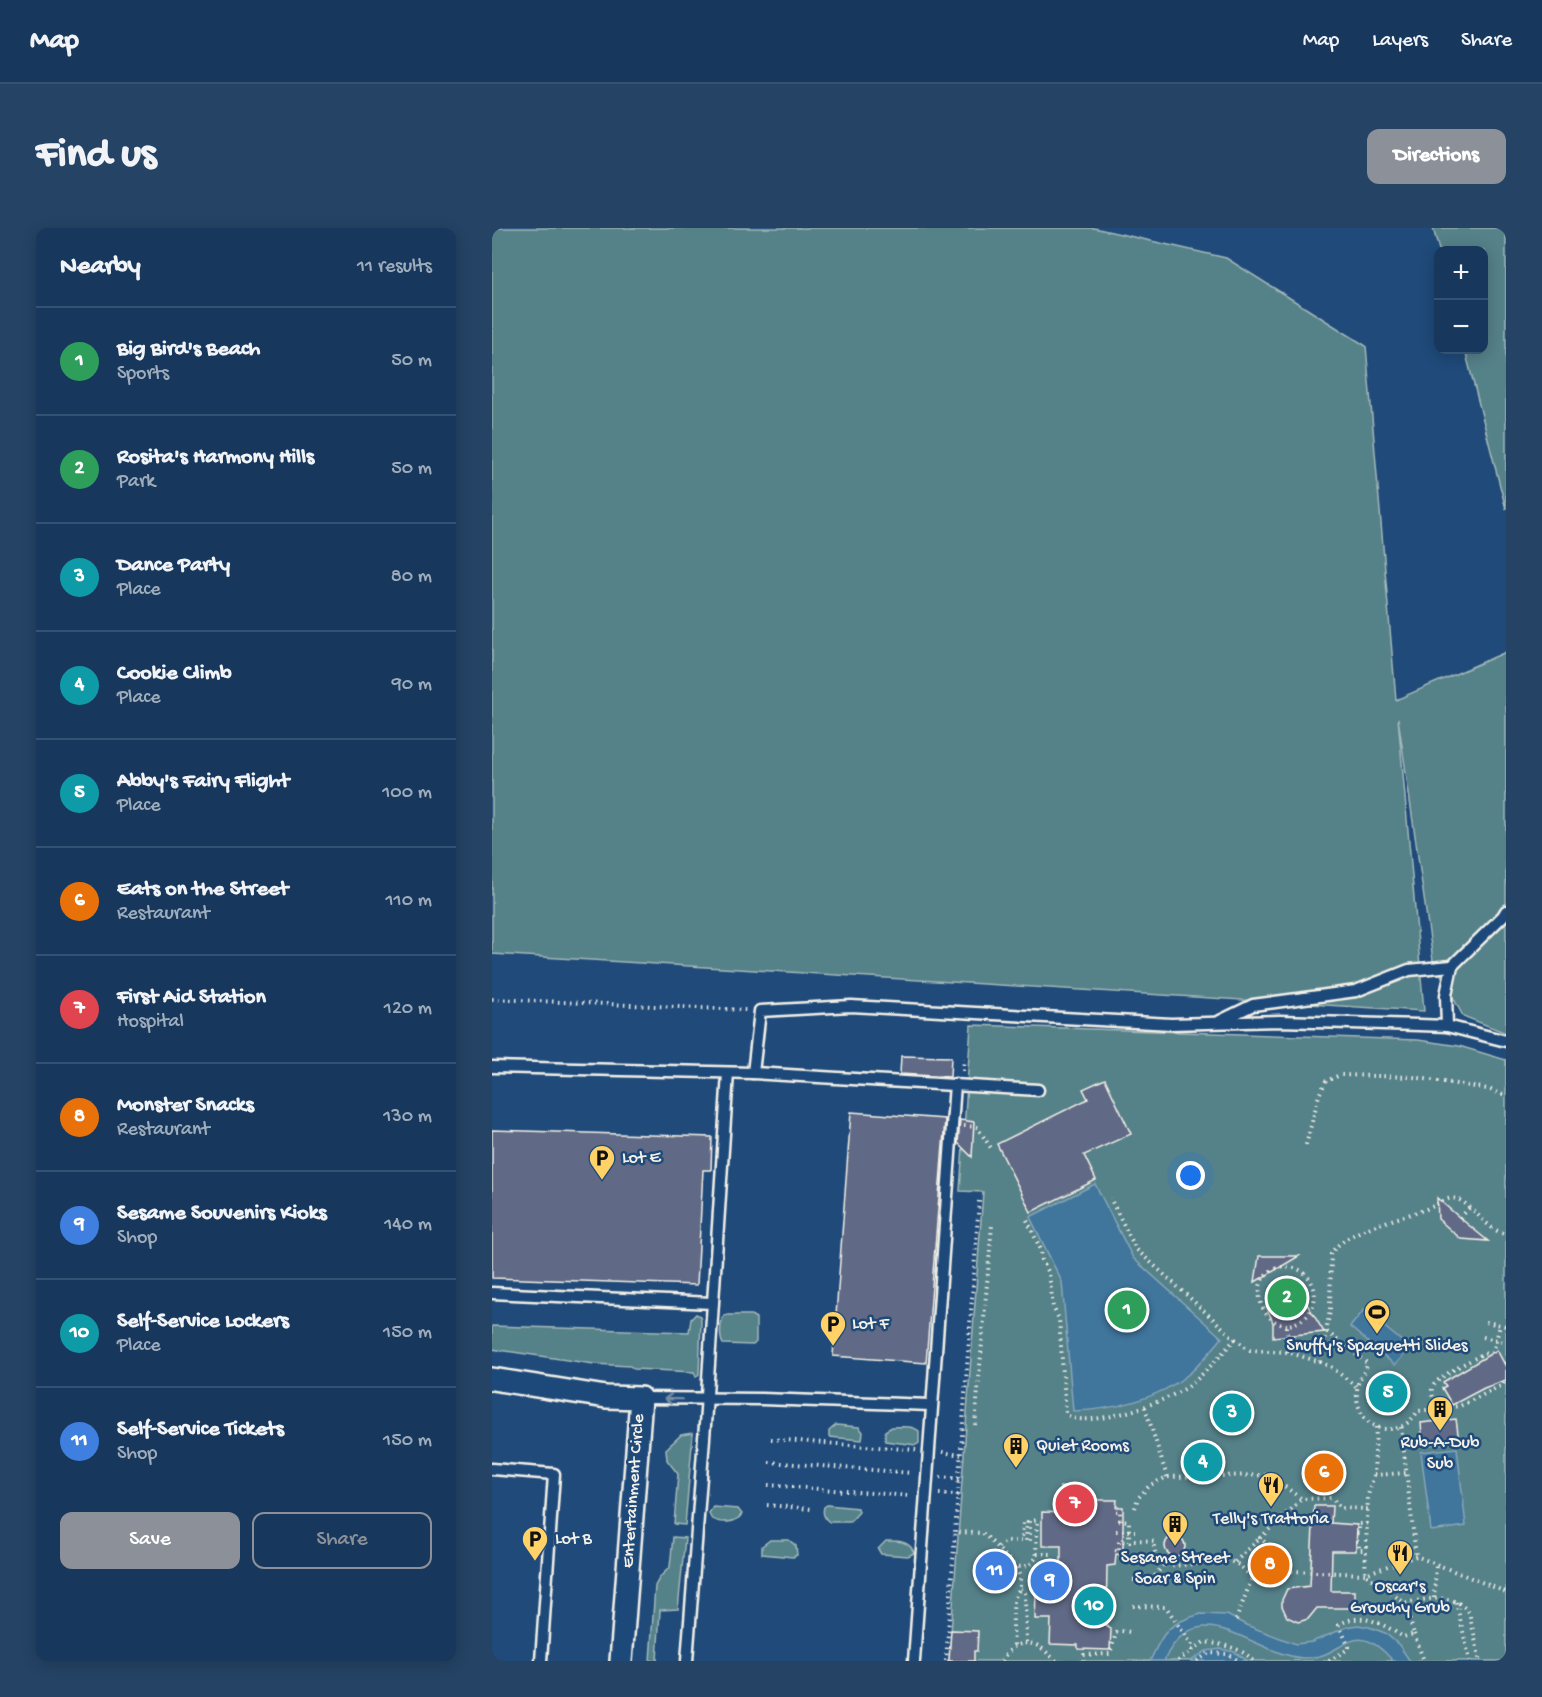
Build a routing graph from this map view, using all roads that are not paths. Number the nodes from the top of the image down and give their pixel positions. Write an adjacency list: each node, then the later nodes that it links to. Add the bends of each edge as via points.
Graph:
1 (1506, 911): 2 (lane)
2 (1452, 966): 3 (lane, via 1409,970 1356,991 1253,1005); 4 (lane, via 1446,995)
3 (1214, 1024): 4 (lane, via 1300,1021); 7 (lane, via 851,1006 760,1011)
4 (1447, 1026): 5 (lane)
5 (1506, 1041)
6 (492, 1067): 8 (lane)
7 (753, 1072): 8 (lane); 9 (lane)
8 (728, 1073): 12 (lane)
9 (955, 1084): 10 (lane); 16 (lane)
10 (1038, 1090)
11 (492, 1293): 12 (lane)
12 (712, 1303): 15 (lane)
13 (492, 1379): 14 (street, Entertainment Circle, via 606,1397)
14 (641, 1398): 15 (lane, one-way to 14); 19 (street, Entertainment Circle)
15 (706, 1400): 16 (lane); 20 (lane)
16 (932, 1405): 21 (lane)
17 (492, 1469): 18 (lane, via 555,1474)
18 (542, 1661)
19 (621, 1661)
20 (687, 1661)
21 (914, 1661)

